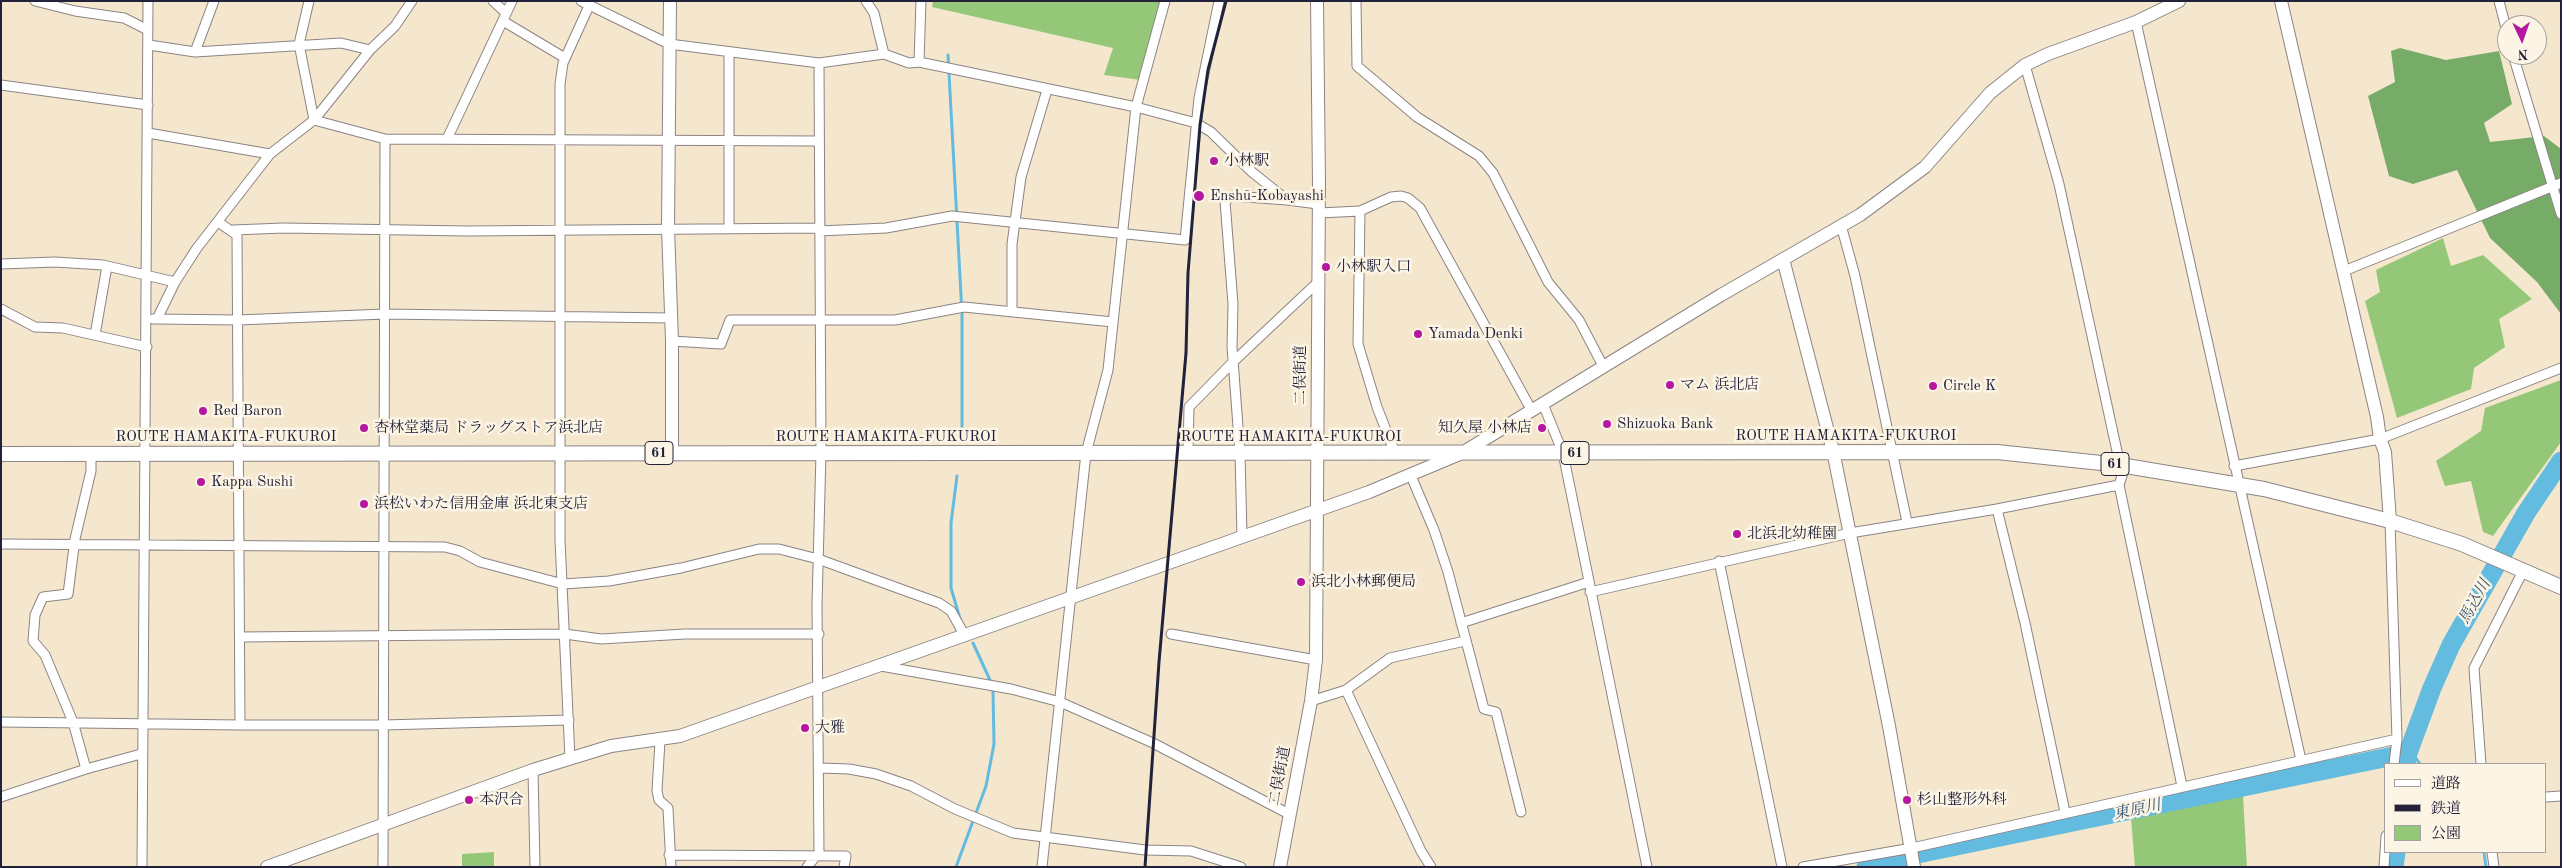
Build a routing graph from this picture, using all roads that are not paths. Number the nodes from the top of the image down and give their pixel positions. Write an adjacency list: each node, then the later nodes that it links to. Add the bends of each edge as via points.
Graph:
1 (35, 1): 22 (street, via 124,18)
2 (148, 1): 22 (street)
3 (214, 1): 27 (street)
4 (309, 1): 23 (street)
5 (412, 1): 26 (street, via 395,26)
6 (493, 1): 20 (street)
7 (512, 1): 20 (street)
8 (670, 1): 24 (street)
9 (866, 1): 29 (street, via 874,13)
10 (921, 1): 31 (street)
11 (1165, 1): 38 (street)
12 (1219, 1): 40 (street)
13 (1317, 1): 51 (street, 二俣街道)
14 (1356, 1): 84 (street, via 1357,66 1417,117 1484,162 1493,173 1548,282 1579,320)
15 (2179, 1): 21 (street)
16 (2281, 1): 67 (street)
17 (2499, 1): 19 (street)
18 (585, 4): 24 (street); 30 (street)
19 (2503, 15)
20 (505, 17): 30 (street); 43 (street)
21 (2136, 22): 33 (street); 106 (street)
22 (148, 30): 25 (street)
23 (299, 44): 26 (street, via 341,43); 27 (street); 39 (street)
24 (669, 44): 28 (street); 45 (street)
25 (149, 45): 27 (street); 37 (street)
26 (370, 50): 39 (street)
27 (195, 52)
28 (729, 52): 32 (street); 46 (street)
29 (884, 54): 31 (street, via 909,63); 32 (street)
30 (565, 58): 44 (street, via 560,72)
31 (919, 62): 36 (street)
32 (819, 63): 47 (street)
33 (2025, 65): 56 (street, via 1990,93 1926,167); 105 (street, via 2059,184)
34 (2517, 65): 49 (street)
35 (1, 85): 37 (street)
36 (1047, 90): 38 (street); 55 (street, via 1021,177)
37 (148, 105): 41 (street)
38 (1136, 107): 40 (street); 63 (street)
39 (314, 120): 42 (street); 48 (street)
40 (1196, 123): 50 (street, via 1211,132); 63 (street, via 1185,240)
41 (148, 132): 48 (street); 68 (street)
42 (385, 139): 43 (street); 62 (street)
43 (447, 139): 44 (street)
44 (560, 139): 45 (street); 59 (street)
45 (668, 139): 46 (street); 57 (street)
46 (729, 140): 47 (street); 58 (street)
47 (819, 141): 60 (street)
48 (270, 154): 54 (street)
49 (2556, 185): 53 (street); 67 (street)
50 (1287, 200): 51 (street); 83 (street, via 1232,196 1225,201 1233,304)
51 (1318, 208): 52 (street); 70 (street, 二俣街道)
52 (1360, 211): 86 (street, via 1401,196 1420,208); 100 (street, via 1358,344 1376,407)
53 (2561, 214)
54 (218, 222): 61 (street); 69 (street)
55 (1015, 222): 60 (street, via 956,216 886,228); 63 (street); 72 (street)
56 (1841, 225): 64 (street); 89 (street)
57 (668, 228): 58 (street); 59 (street); 76 (street)
58 (729, 228): 60 (street)
59 (561, 229): 62 (street); 75 (street)
60 (819, 229): 78 (street)
61 (233, 230): 62 (street); 77 (street, via 238,235)
62 (385, 230): 73 (street)
63 (1123, 234): 79 (street)
64 (1782, 258): 84 (street); 88 (street)
65 (1, 264): 66 (street, via 56,262)
66 (107, 266): 68 (street); 80 (street)
67 (2344, 271): 87 (street)
68 (142, 276): 69 (street); 74 (street)
69 (175, 282): 74 (street)
70 (1318, 282): 83 (street); 90 (street, 二俣街道)
71 (1, 309): 80 (street, via 35,327 63,328)
72 (1012, 312): 78 (street, via 961,308 895,320); 79 (street)
73 (385, 314): 75 (street); 77 (street); 93 (street)
74 (152, 318): 77 (street); 82 (street)
75 (560, 318): 76 (street); 94 (street)
76 (670, 318): 81 (street)
77 (238, 320): 104 (street)
78 (820, 320): 81 (street, via 730,320 721,344); 96 (street)
79 (1113, 322): 97 (street, via 1108,370)
80 (95, 335): 82 (street)
81 (672, 341): 95 (street)
82 (147, 347): 92 (street)
83 (1233, 362): 98 (street, via 1189,407); 99 (street)
84 (1603, 366): 86 (street)
85 (2561, 368): 87 (street)
86 (1537, 407): 101 (street); 102 (street)
87 (2380, 440): 106 (street); 112 (street, via 2385,452)
88 (1833, 451): 89 (main road, ROUTE HAMAKITA-FUKUROI / 61); 102 (main road, ROUTE HAMAKITA-FUKUROI / 61); 114 (street)
89 (1893, 451): 105 (main road, ROUTE HAMAKITA-FUKUROI / 61, via 1997,452); 113 (street)
90 (1317, 452): 99 (main road, ROUTE HAMAKITA-FUKUROI / 61); 100 (main road, ROUTE HAMAKITA-FUKUROI / 61); 111 (street, 二俣街道)
91 (91, 453): 92 (main road, ROUTE HAMAKITA-FUKUROI / 61); 103 (main road, ROUTE HAMAKITA-FUKUROI / 61); 117 (street, via 86,499)
92 (145, 453): 104 (main road, ROUTE HAMAKITA-FUKUROI / 61); 118 (street)
93 (383, 453): 94 (main road, ROUTE HAMAKITA-FUKUROI / 61); 104 (main road, ROUTE HAMAKITA-FUKUROI / 61); 120 (street)
94 (560, 453): 95 (main road, ROUTE HAMAKITA-FUKUROI / 61); 125 (street)
95 (672, 453): 96 (main road, ROUTE HAMAKITA-FUKUROI / 61)
96 (820, 453): 97 (main road, ROUTE HAMAKITA-FUKUROI / 61); 121 (street)
97 (1086, 453): 98 (main road, ROUTE HAMAKITA-FUKUROI / 61); 128 (street)
98 (1188, 453): 99 (main road, ROUTE HAMAKITA-FUKUROI / 61)
99 (1240, 453): 115 (street)
100 (1395, 453): 101 (main road, ROUTE HAMAKITA-FUKUROI / 61)
101 (1462, 453): 102 (main road, ROUTE HAMAKITA-FUKUROI / 61); 107 (street)
102 (1563, 453): 124 (street)
103 (1, 454)
104 (239, 454): 119 (street)
105 (2122, 465): 108 (main road, ROUTE HAMAKITA-FUKUROI / 61); 109 (street)
106 (2234, 466): 108 (street)
107 (1411, 476): 111 (street); 129 (street, via 1434,530)
108 (2238, 483): 112 (main road, ROUTE HAMAKITA-FUKUROI / 61); 153 (street)
109 (2119, 485): 110 (street); 159 (street)
110 (1997, 509): 113 (street); 164 (street)
111 (1317, 510): 115 (street); 137 (street, 二俣街道)
112 (2390, 521): 123 (main road, ROUTE HAMAKITA-FUKUROI / 61, via 2462,544); 149 (street)
113 (1907, 522): 114 (street)
114 (1850, 533): 122 (street); 168 (street)
115 (1242, 537): 128 (street)
116 (1, 544): 117 (street)
117 (74, 544): 118 (street); 145 (street, via 68,594 43,597 35,615 33,640 45,655)
118 (144, 545): 119 (street); 146 (street)
119 (240, 545): 120 (street); 135 (street)
120 (382, 545): 125 (street, via 445,547 480,562); 133 (street)
121 (818, 559): 125 (street, via 779,549 759,549 672,570 608,581); 131 (street); 134 (street, via 939,603 951,611)
122 (1719, 561): 127 (street); 186 (street)
123 (2522, 570): 126 (main road, ROUTE HAMAKITA-FUKUROI / 61); 155 (street, via 2474,668)
124 (1589, 582): 127 (street); 129 (street)
125 (563, 584): 130 (street)
126 (2561, 587)
127 (1590, 592): 185 (street)
128 (1072, 597): 134 (street); 142 (street)
129 (1461, 623): 136 (street)
130 (565, 634): 131 (street, via 600,639 685,634); 133 (street); 143 (street)
131 (819, 634): 139 (street)
132 (1171, 634): 137 (street)
133 (383, 635): 135 (street); 148 (street)
134 (965, 636): 138 (street)
135 (240, 637): 147 (street)
136 (1465, 641): 140 (street, via 1390,658); 163 (street, via 1484,709 1496,712)
137 (1316, 660): 141 (street, 二俣街道)
138 (880, 666): 139 (street); 142 (street, via 1011,689)
139 (818, 688): 150 (street); 156 (street)
140 (1346, 690): 141 (street); 184 (street)
141 (1311, 701): 165 (street, 二俣街道)
142 (1060, 702): 165 (street, via 1152,743); 167 (street)
143 (569, 720): 148 (street); 152 (street)
144 (1, 722): 145 (street)
145 (73, 722): 146 (street); 157 (street)
146 (143, 725): 147 (street); 151 (street)
147 (240, 725): 148 (street)
148 (383, 725): 166 (street)
149 (2397, 739): 153 (street); 154 (street)
150 (660, 741): 152 (street, via 611,746); 171 (street, via 657,791 659,800 668,808)
151 (141, 754): 157 (street); 174 (street)
152 (570, 759): 158 (street)
153 (2301, 760): 159 (street)
154 (2394, 763)
155 (2481, 763)
156 (820, 768): 167 (street, via 876,774 911,786 970,816 1013,833); 172 (street)
157 (86, 769): 162 (street)
158 (533, 770): 166 (street); 177 (street)
159 (2182, 786): 164 (street)
160 (2547, 796): 161 (street)
161 (2561, 796)
162 (1, 797)
163 (1521, 812)
164 (2065, 812): 168 (street)
165 (1289, 814): 183 (street, 二俣街道)
166 (382, 824): 175 (street); 176 (street)
167 (1045, 838): 181 (street); 182 (street, via 1145,850 1191,851)
168 (1912, 848): 173 (street); 187 (street)
169 (2385, 853): 188 (street)
170 (2492, 853): 189 (street)
171 (670, 855): 172 (street); 178 (street)
172 (818, 855): 179 (street); 180 (street, via 846,856)
173 (1914, 866)
174 (142, 867)
175 (267, 867)
176 (382, 867)
177 (535, 867)
178 (670, 867)
179 (807, 867)
180 (844, 867)
181 (1042, 867)
182 (1241, 867)
183 (1280, 867)
184 (1430, 867)
185 (1647, 867)
186 (1782, 867)
187 (1803, 867)
188 (2384, 867)
189 (2494, 867)

